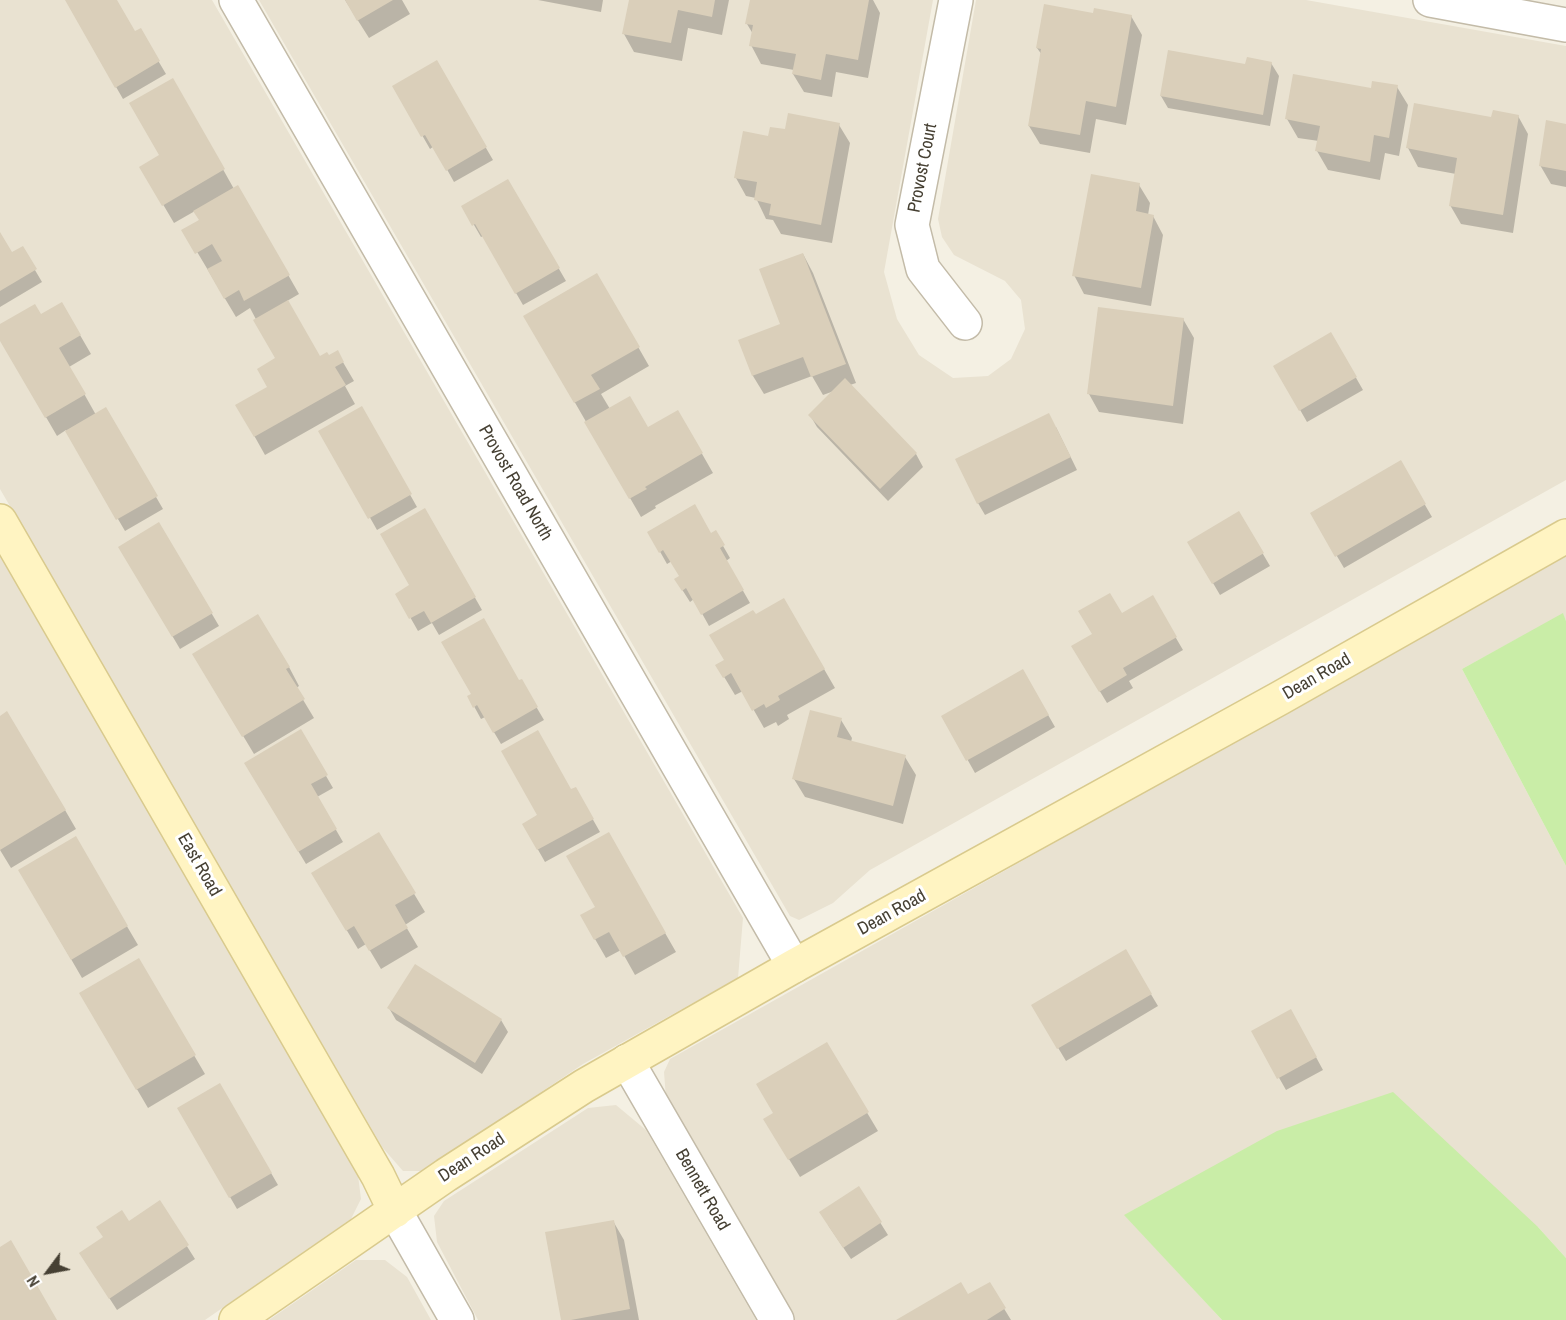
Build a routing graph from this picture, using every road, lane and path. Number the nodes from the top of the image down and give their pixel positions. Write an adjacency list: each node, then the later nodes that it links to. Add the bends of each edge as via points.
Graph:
1 (236, 0): 8 (street, Provost Road North)
2 (956, 0): 5 (street, Provost Court, via 912,225 923,269)
3 (1430, 0): 4 (street)
4 (1566, 25)
5 (965, 323)
6 (0, 521): 10 (main road, East Road)
7 (1566, 536): 8 (main road, Dean Road, via 1280,699)
8 (794, 966): 9 (main road, Dean Road)
9 (627, 1061): 10 (main road, Dean Road); 13 (street, Bennett Road)
10 (395, 1211): 11 (main road, Dean Road); 12 (street)
11 (236, 1320)
12 (457, 1320)
13 (777, 1320)

